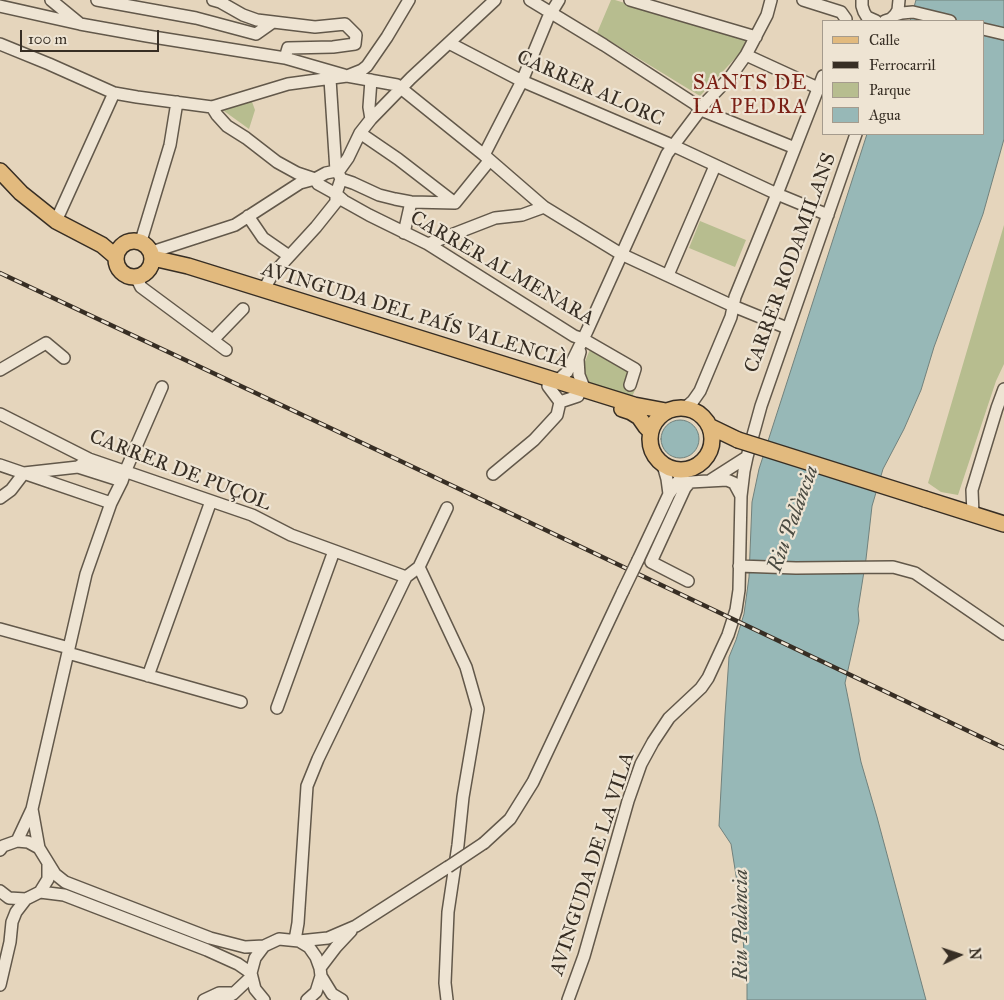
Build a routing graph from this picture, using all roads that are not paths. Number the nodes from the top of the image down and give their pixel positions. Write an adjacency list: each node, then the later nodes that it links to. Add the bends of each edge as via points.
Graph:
1 (51, 0): 21 (street)
2 (97, 0): 20 (street, via 196,18 256,34)
3 (213, 0): 20 (street, via 243,15)
4 (409, 0): 29 (street, via 367,66)
5 (495, 0): 26 (street)
6 (530, 0): 15 (street)
7 (559, 0): 15 (street)
8 (630, 0): 24 (street)
9 (771, 0): 24 (street)
10 (803, 0): 17 (street, via 841,12)
11 (899, 0): 14 (street); 16 (street, via 898,10)
12 (862, 3): 17 (street); 18 (street, via 867,17)
13 (0, 6): 21 (street)
14 (913, 12): 16 (street); 19 (street)
15 (551, 13): 33 (street); 39 (street)
16 (890, 18)
17 (846, 20)
18 (872, 20)
19 (946, 20)
20 (273, 22): 28 (street, via 315,27 345,24 356,35 355,44 288,48)
21 (80, 24): 28 (street)
22 (984, 29): 23 (street)
23 (1004, 34)
24 (756, 37): 27 (street)
25 (0, 44): 36 (street)
26 (449, 44): 33 (street, CARRER ALORC); 34 (street)
27 (746, 55): 35 (street); 39 (street)
28 (285, 58): 29 (street)
29 (347, 76): 31 (street); 32 (street)
30 (822, 78): 35 (street)
31 (330, 79): 38 (street, via 288,84); 48 (street)
32 (371, 80): 34 (street); 40 (street)
33 (522, 81): 43 (street, CARRER ALORC); 45 (street)
34 (400, 88): 40 (street); 45 (street)
35 (818, 88): 44 (street)
36 (114, 93): 37 (street); 57 (street)
37 (177, 102): 38 (street); 61 (street)
38 (212, 107): 49 (street, CARRER ALMENARA, via 228,126 277,162)
39 (701, 110): 43 (street); 44 (street)
40 (371, 119): 41 (street)
41 (360, 133): 48 (street); 53 (street)
42 (856, 135): 55 (street, CARRER RODAMILANS)
43 (674, 146): 46 (street, CARRER ALORC); 62 (street, via 667,154)
44 (794, 148): 51 (street)
45 (486, 158): 53 (street); 54 (street)
46 (715, 166): 51 (street, CARRER ALORC); 64 (street)
47 (0, 172): 57 (main road)
48 (339, 174): 49 (street, via 326,173); 50 (street); 52 (street, via 380,195)
49 (315, 179): 50 (street, CARRER ALMENARA); 56 (street, via 300,183)
50 (336, 194): 58 (street, CARRER ALMENARA); 63 (street, via 336,202)
51 (778, 194): 55 (street, CARRER ALORC); 67 (street)
52 (411, 202): 53 (street); 58 (street)
53 (455, 203)
54 (544, 207): 59 (street, via 522,215 495,218); 62 (street)
55 (828, 215): 69 (street, CARRER RODAMILANS)
56 (248, 216): 61 (street, via 235,224); 63 (street, via 263,238)
57 (56, 221): 60 (main road)
58 (404, 233): 59 (street, CARRER ALMENARA)
59 (428, 244): 70 (street, CARRER ALMENARA)
60 (119, 251): 61 (main road, via 130,240); 65 (main road, via 116,265 124,274)
61 (149, 254): 65 (main road, via 146,274); 66 (main road, AVINGUDA DEL PAÍS VALENCIÀ); 75 (main road, AVINGUDA DEL PAÍS VALENCIÀ, via 187,273)
62 (621, 254): 64 (street); 70 (street)
63 (289, 256): 66 (street)
64 (668, 275): 67 (street)
65 (136, 277): 71 (street, via 141,287)
66 (264, 289): 75 (main road, AVINGUDA DEL PAÍS VALENCIÀ)
67 (733, 306): 69 (street); 82 (street, via 700,391)
68 (243, 309): 71 (street)
69 (787, 328): 89 (street, CARRER RODAMILANS)
70 (583, 339): 75 (street, via 567,372); 76 (street, CARRER ALMENARA, via 635,369); 79 (street, via 578,359)
71 (213, 340): 72 (street)
72 (226, 350)
73 (64, 358): 74 (street, via 46,343)
74 (0, 370)
75 (552, 384): 79 (main road, AVINGUDA DEL PAÍS VALENCIÀ); 80 (street)
76 (630, 385)
77 (162, 386): 97 (street)
78 (1004, 389): 81 (street)
79 (582, 393): 80 (street); 83 (main road, AVINGUDA DEL PAÍS VALENCIÀ); 86 (main road, AVINGUDA DEL PAÍS VALENCIÀ, via 631,412)
80 (560, 402): 96 (street, via 557,415 534,440)
81 (1000, 407): 105 (street)
82 (685, 408): 83 (main road); 85 (main road, via 700,414)
83 (666, 411): 86 (main road, via 658,416)
84 (0, 414): 90 (street, CARRER DE PUÇOL)
85 (709, 426): 87 (main road); 88 (main road, via 712,435)
86 (650, 431): 92 (main road, via 655,458)
87 (738, 440): 88 (main road); 105 (main road, bridge)
88 (710, 450): 94 (main road, via 700,463)
89 (747, 457): 98 (street); 100 (street, AVINGUDA DE LA VILA)
90 (89, 459): 93 (street); 97 (street, CARRER DE PUÇOL)
91 (0, 465): 95 (street)
92 (663, 465): 94 (main road, via 674,470); 99 (street)
93 (78, 467): 95 (street); 97 (street, CARRER DE PUÇOL)
94 (686, 470): 99 (street)
95 (24, 473): 101 (street, via 12,490); 103 (street)
96 (493, 474)
97 (123, 476): 102 (street, CARRER DE PUÇOL); 103 (street)
98 (710, 481): 100 (street, via 734,483); 111 (street, via 690,482 651,562)
99 (669, 494): 126 (street, bridge, via 533,782 510,820 484,843)
100 (741, 496): 108 (street, AVINGUDA DE LA VILA)
101 (0, 498)
102 (211, 501): 107 (street, CARRER DE PUÇOL, via 252,514 291,535); 115 (street)
103 (111, 503): 114 (street, via 86,574)
104 (447, 508): 109 (street)
105 (966, 512): 106 (main road)
106 (1004, 524)
107 (334, 551): 110 (street, CARRER DE PUÇOL); 117 (street)
108 (739, 566): 113 (street, via 893,568 915,573); 141 (street, AVINGUDA DE LA VILA, via 736,610 715,666 701,688 669,718 641,764)
109 (419, 567): 110 (street); 131 (street, via 466,667 478,709 448,912)
110 (406, 577): 127 (street, via 307,786)
111 (688, 581)
112 (0, 629): 114 (street)
113 (1004, 634)
114 (68, 651): 115 (street); 118 (street)
115 (148, 676): 116 (street)
116 (242, 702)
117 (277, 708)
118 (32, 809): 119 (street); 121 (street)
119 (17, 841): 120 (street); 121 (street)
120 (1, 847)
121 (39, 848): 122 (street)
122 (48, 864): 124 (street, via 48,879); 128 (street, via 65,882 210,938 245,947)
123 (0, 891): 125 (street, via 9,898)
124 (40, 892): 125 (street); 130 (street, via 73,898 207,950 238,964)
125 (26, 899): 132 (street, via 12,922)
126 (356, 926): 127 (street, via 328,938); 129 (street, via 336,947)
127 (297, 940): 128 (street, via 279,939); 129 (street, via 309,947)
128 (264, 946): 130 (street, via 255,958)
129 (320, 972): 137 (street, via 316,992); 138 (street, via 332,994)
130 (251, 975): 133 (street); 136 (street)
131 (445, 983): 139 (street); 140 (street)
132 (0, 985)
133 (233, 994): 134 (street, via 219,993); 135 (street)
134 (204, 1000)
135 (222, 1000)
136 (261, 1000)
137 (308, 1000)
138 (342, 1000)
139 (440, 1000)
140 (447, 1000)
141 (568, 1000)

